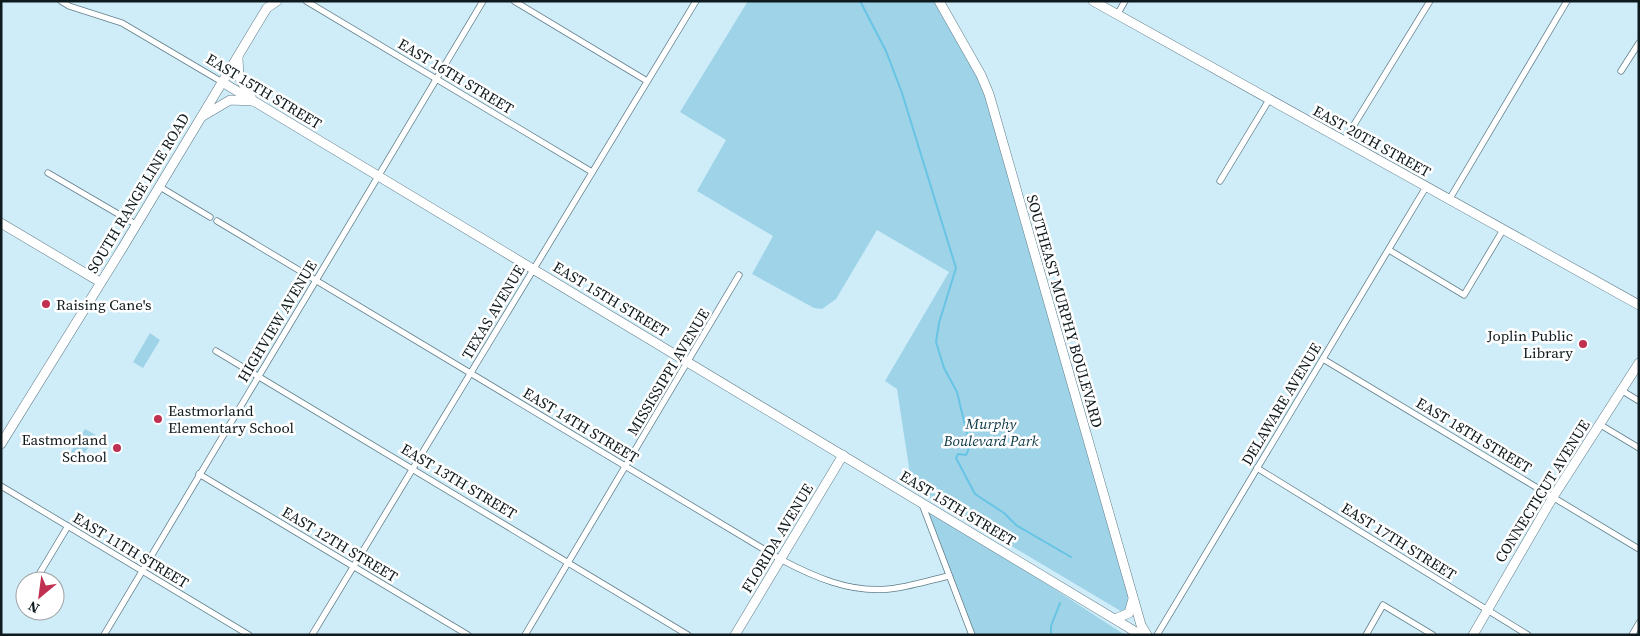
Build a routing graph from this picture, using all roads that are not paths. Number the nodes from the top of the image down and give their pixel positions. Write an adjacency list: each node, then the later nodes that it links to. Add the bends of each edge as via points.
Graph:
1 (61, 1): 19 (street, EAST 15TH STREET, via 122,23)
2 (277, 1): 12 (main road, SOUTH RANGE LINE ROAD)
3 (306, 1): 17 (street, EAST 16TH STREET)
4 (483, 1): 17 (street, HIGHVIEW AVENUE)
5 (514, 1): 18 (street)
6 (696, 1): 18 (street, TEXAS AVENUE)
7 (939, 1): 70 (main road, SOUTHEAST MURPHY BOULEVARD, via 981,75 988,94)
8 (1092, 1): 13 (main road, EAST 20TH STREET)
9 (1125, 1): 13 (street)
10 (1430, 1): 23 (street)
11 (1567, 1): 30 (street)
12 (267, 5): 15 (main road, SOUTH RANGE LINE ROAD)
13 (1117, 15): 20 (main road, EAST 20TH STREET)
14 (1639, 42): 16 (street)
15 (239, 54): 19 (main road, SOUTH RANGE LINE ROAD); 21 (main road, via 239,77)
16 (1621, 71)
17 (436, 79): 24 (street, EAST 16TH STREET); 26 (street, HIGHVIEW AVENUE)
18 (647, 81): 24 (street, TEXAS AVENUE)
19 (222, 82): 21 (main road, EAST 15TH STREET); 22 (main road, SOUTH RANGE LINE ROAD)
20 (1269, 100): 23 (main road, EAST 20TH STREET); 27 (street)
21 (253, 101): 22 (main road, via 230,100); 26 (main road, EAST 15TH STREET)
22 (201, 117): 28 (main road, SOUTH RANGE LINE ROAD)
23 (1344, 141): 29 (main road, EAST 20TH STREET)
24 (592, 172): 37 (street, TEXAS AVENUE)
25 (48, 173): 34 (street)
26 (379, 175): 37 (main road, EAST 15TH STREET); 39 (street, HIGHVIEW AVENUE)
27 (1220, 181)
28 (160, 187): 31 (street); 34 (main road, SOUTH RANGE LINE ROAD)
29 (1426, 187): 30 (main road, EAST 20TH STREET); 36 (street, DELAWARE AVENUE)
30 (1449, 200): 35 (main road, EAST 20TH STREET)
31 (210, 217)
32 (217, 221): 39 (street, EAST 14TH STREET)
33 (1, 223): 40 (main road)
34 (137, 225): 40 (main road, SOUTH RANGE LINE ROAD)
35 (1503, 230): 36 (street, via 1464,295); 41 (main road, EAST 20TH STREET)
36 (1389, 250): 44 (street, DELAWARE AVENUE)
37 (534, 268): 45 (main road, EAST 15TH STREET); 47 (street, TEXAS AVENUE)
38 (739, 275): 45 (street, MISSISSIPPI AVENUE)
39 (316, 280): 47 (street, EAST 14TH STREET); 48 (street, HIGHVIEW AVENUE)
40 (100, 282): 52 (main road, SOUTH RANGE LINE ROAD)
41 (1636, 303): 42 (main road)
42 (1639, 312)
43 (216, 351): 48 (street, EAST 13TH STREET)
44 (1323, 359): 56 (street, DELAWARE AVENUE); 60 (street, EAST 18TH STREET)
45 (688, 362): 54 (main road, EAST 15TH STREET); 55 (street, MISSISSIPPI AVENUE)
46 (1639, 363): 49 (main road, CONNECTICUT AVENUE)
47 (471, 373): 55 (street, EAST 14TH STREET); 57 (street, TEXAS AVENUE)
48 (259, 376): 57 (street, EAST 13TH STREET); 58 (street, HIGHVIEW AVENUE)
49 (1621, 390): 50 (street); 51 (main road, CONNECTICUT AVENUE)
50 (1639, 401)
51 (1599, 424): 53 (street); 60 (main road, CONNECTICUT AVENUE)
52 (2, 440)
53 (1639, 448)
54 (843, 455): 61 (main road, EAST 15TH STREET); 64 (main road, FLORIDA AVENUE)
55 (626, 467): 64 (street, EAST 14TH STREET); 65 (street, MISSISSIPPI AVENUE)
56 (1257, 468): 71 (street, EAST 17TH STREET); 84 (street, DELAWARE AVENUE)
57 (412, 469): 65 (street, EAST 13TH STREET); 66 (street, TEXAS AVENUE)
58 (199, 474): 66 (street, EAST 12TH STREET); 67 (street, HIGHVIEW AVENUE)
59 (1, 486): 62 (street, EAST 11TH STREET)
60 (1553, 497): 63 (street, EAST 18TH STREET); 71 (main road, CONNECTICUT AVENUE)
61 (921, 502): 69 (street); 72 (main road, EAST 15TH STREET)
62 (68, 526): 67 (street, EAST 11TH STREET); 68 (street)
63 (1639, 549)
64 (780, 559): 69 (street, EAST 14TH STREET, via 817,578 854,588 889,589); 80 (main road, FLORIDA AVENUE)
65 (568, 563): 78 (street, MISSISSIPPI AVENUE); 79 (street, EAST 13TH STREET)
66 (354, 566): 76 (street, TEXAS AVENUE); 77 (street, EAST 12TH STREET)
67 (141, 570): 74 (street, HIGHVIEW AVENUE); 75 (street, EAST 11TH STREET)
68 (42, 571)
69 (949, 576): 81 (street)
70 (1133, 596): 72 (main road, via 1129,612); 83 (main road, SOUTHEAST MURPHY BOULEVARD)
71 (1486, 609): 87 (main road, CONNECTICUT AVENUE); 88 (street, EAST 17TH STREET)
72 (1115, 619): 82 (main road, EAST 15TH STREET)
73 (1639, 623): 89 (street)
74 (104, 635)
75 (249, 635)
76 (312, 635)
77 (468, 635)
78 (525, 635)
79 (688, 635)
80 (735, 635)
81 (972, 635)
82 (1141, 635)
83 (1147, 635)
84 (1157, 635)
85 (1366, 635): 86 (street, via 1383,605)
86 (1433, 635)
87 (1473, 635)
88 (1528, 635)
89 (1632, 635)

